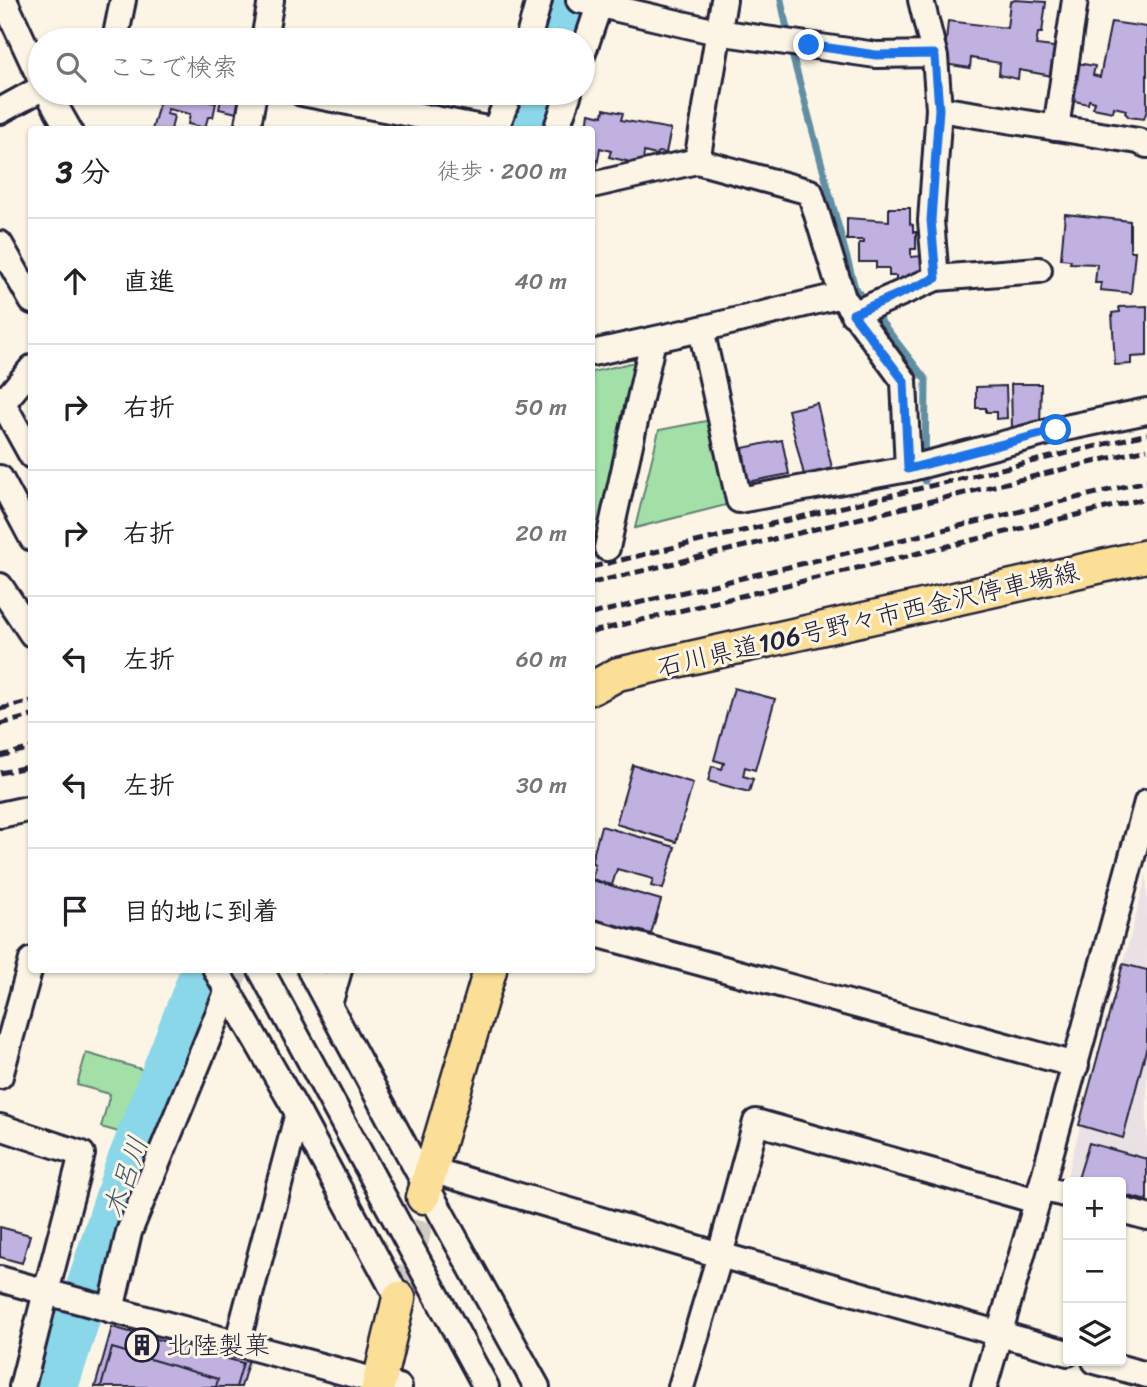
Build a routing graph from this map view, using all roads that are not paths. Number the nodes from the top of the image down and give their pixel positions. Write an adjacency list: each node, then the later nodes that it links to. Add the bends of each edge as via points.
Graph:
1 (4, 0): 14 (street)
2 (123, 0): 9 (street)
3 (271, 0): 10 (street)
4 (539, 0): 11 (street)
5 (724, 0): 13 (street)
6 (921, 0): 15 (street)
7 (1075, 0): 29 (street)
8 (593, 2): 12 (street); 13 (street)
9 (117, 28)
10 (266, 28)
11 (531, 28)
12 (588, 28)
13 (718, 32): 15 (street, via 876,55); 31 (street)
14 (28, 52)
15 (934, 54): 22 (street)
16 (28, 96): 23 (street)
17 (55, 105): 24 (street)
18 (252, 105): 25 (street)
19 (364, 105): 26 (street)
20 (504, 105): 27 (street)
21 (565, 105): 28 (street)
22 (939, 109): 29 (street); 35 (street, via 931,220)
23 (0, 111)
24 (67, 126)
25 (248, 126)
26 (472, 126)
27 (495, 126)
28 (557, 126)
29 (1056, 128): 30 (street)
30 (1147, 145)
31 (697, 161): 32 (street); 37 (street, via 810,192)
32 (595, 184)
33 (0, 244): 36 (street)
34 (1039, 270): 35 (street)
35 (936, 278): 37 (street)
36 (28, 294)
37 (858, 306): 38 (street); 45 (street, via 904,381)
38 (701, 329): 39 (street); 45 (street, via 739,500)
39 (653, 340): 40 (street); 48 (street)
40 (595, 352)
41 (28, 372): 42 (street)
42 (1, 402): 44 (street)
43 (1147, 411): 45 (street)
44 (28, 449)
45 (920, 466)
46 (0, 478): 47 (street)
47 (28, 530)
48 (607, 548)
49 (1147, 556): 52 (main road, 石川県道106号野々市西金沢停車場線, via 618,674)
50 (0, 586): 51 (street)
51 (28, 628)
52 (595, 686)
53 (1147, 802): 64 (street)
54 (28, 809): 55 (street)
55 (0, 815)
56 (595, 934): 64 (street)
57 (28, 973): 65 (street)
58 (312, 973): 63 (street)
59 (338, 973): 63 (street)
60 (489, 973): 68 (main road)
61 (267, 979): 86 (street)
62 (222, 980): 66 (street); 77 (street, via 129,1232)
63 (329, 1005): 68 (street)
64 (1076, 1065): 69 (street)
65 (0, 1076)
66 (298, 1113): 76 (street); 79 (street)
67 (0, 1127): 75 (street, via 82,1154)
68 (427, 1184): 73 (street); 87 (street)
69 (1039, 1195): 70 (street); 73 (street, via 756,1122); 78 (street)
70 (1063, 1195)
71 (1126, 1211): 72 (street)
72 (1147, 1217)
73 (720, 1255): 78 (street); 84 (street)
74 (0, 1279): 75 (street)
75 (56, 1295): 77 (street); 85 (street)
76 (399, 1299): 83 (main road)
77 (107, 1309): 79 (street)
78 (999, 1334): 80 (street); 88 (street)
79 (237, 1344): 83 (street)
80 (1063, 1352)
81 (1114, 1366): 82 (street)
82 (1147, 1375)
83 (386, 1385)
84 (686, 1386)
85 (22, 1387)
86 (486, 1387)
87 (537, 1387)
88 (984, 1387)

